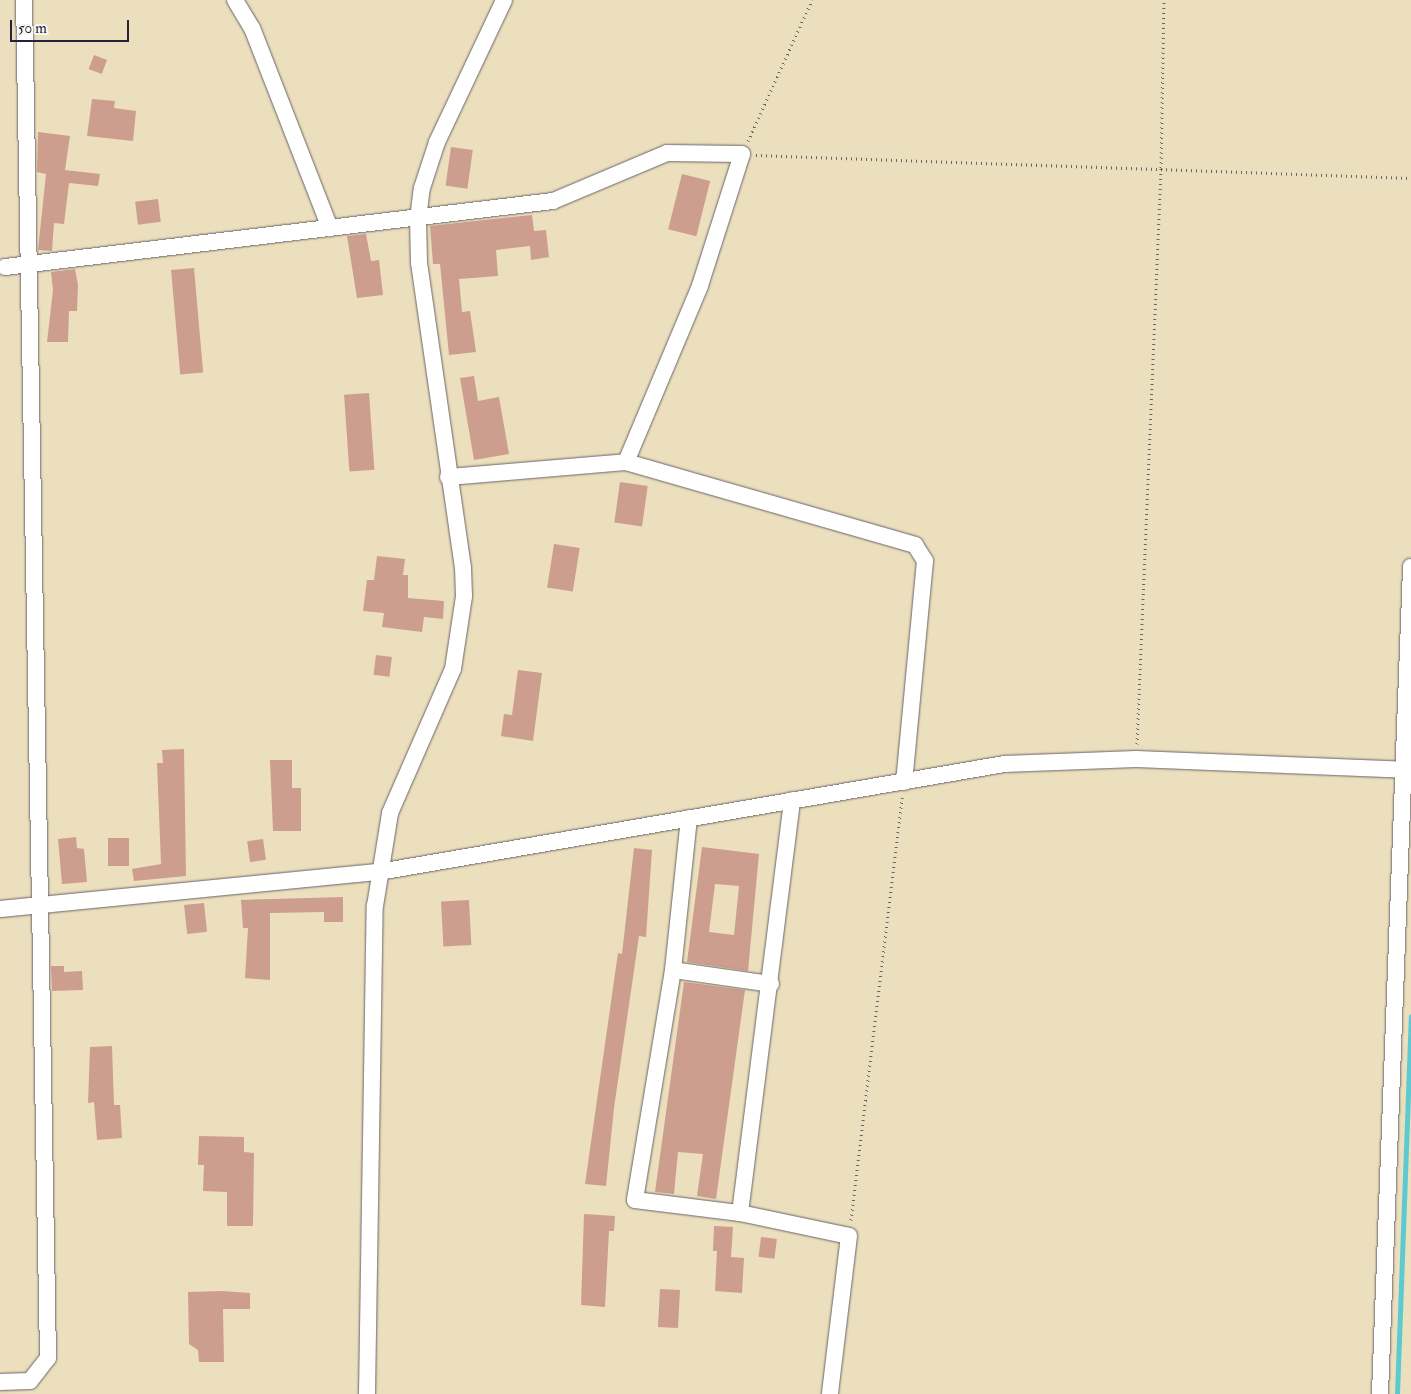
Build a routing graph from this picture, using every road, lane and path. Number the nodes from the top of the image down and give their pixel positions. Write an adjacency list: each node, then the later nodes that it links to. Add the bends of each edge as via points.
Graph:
1 (24, 0): 11 (street)
2 (235, 0): 10 (street, via 252,28)
3 (504, 0): 9 (street, via 437,142 422,188)
4 (812, 0): 6 (path)
5 (1164, 0): 7 (path)
6 (742, 154): 7 (path); 9 (street, via 668,153 552,201); 13 (street, via 700,286)
7 (1161, 168): 8 (path); 16 (path)
8 (1411, 178)
9 (418, 219): 10 (street); 14 (street, via 419,262)
10 (330, 228): 11 (street)
11 (30, 264): 12 (street); 22 (street)
12 (5, 267)
13 (626, 462): 14 (street); 18 (street, via 915,545 923,552 925,561)
14 (448, 477): 21 (street, via 463,568 464,596 458,647 442,696 396,793)
15 (1411, 566): 17 (street)
16 (1136, 759): 17 (street); 18 (street, via 1004,764)
17 (1408, 769): 31 (street)
18 (904, 782): 19 (street); 27 (path)
19 (792, 800): 20 (street); 25 (street)
20 (689, 818): 21 (street); 24 (street)
21 (380, 872): 22 (street); 29 (street, via 375,916)
22 (38, 906): 23 (street); 28 (street, via 48,1358 30,1381)
23 (0, 909)
24 (673, 970): 25 (street); 26 (street, via 635,1200)
25 (771, 984): 26 (street)
26 (740, 1213): 27 (street)
27 (849, 1236): 30 (street)
28 (0, 1382)
29 (367, 1394)
30 (830, 1394)
31 (1380, 1394)

